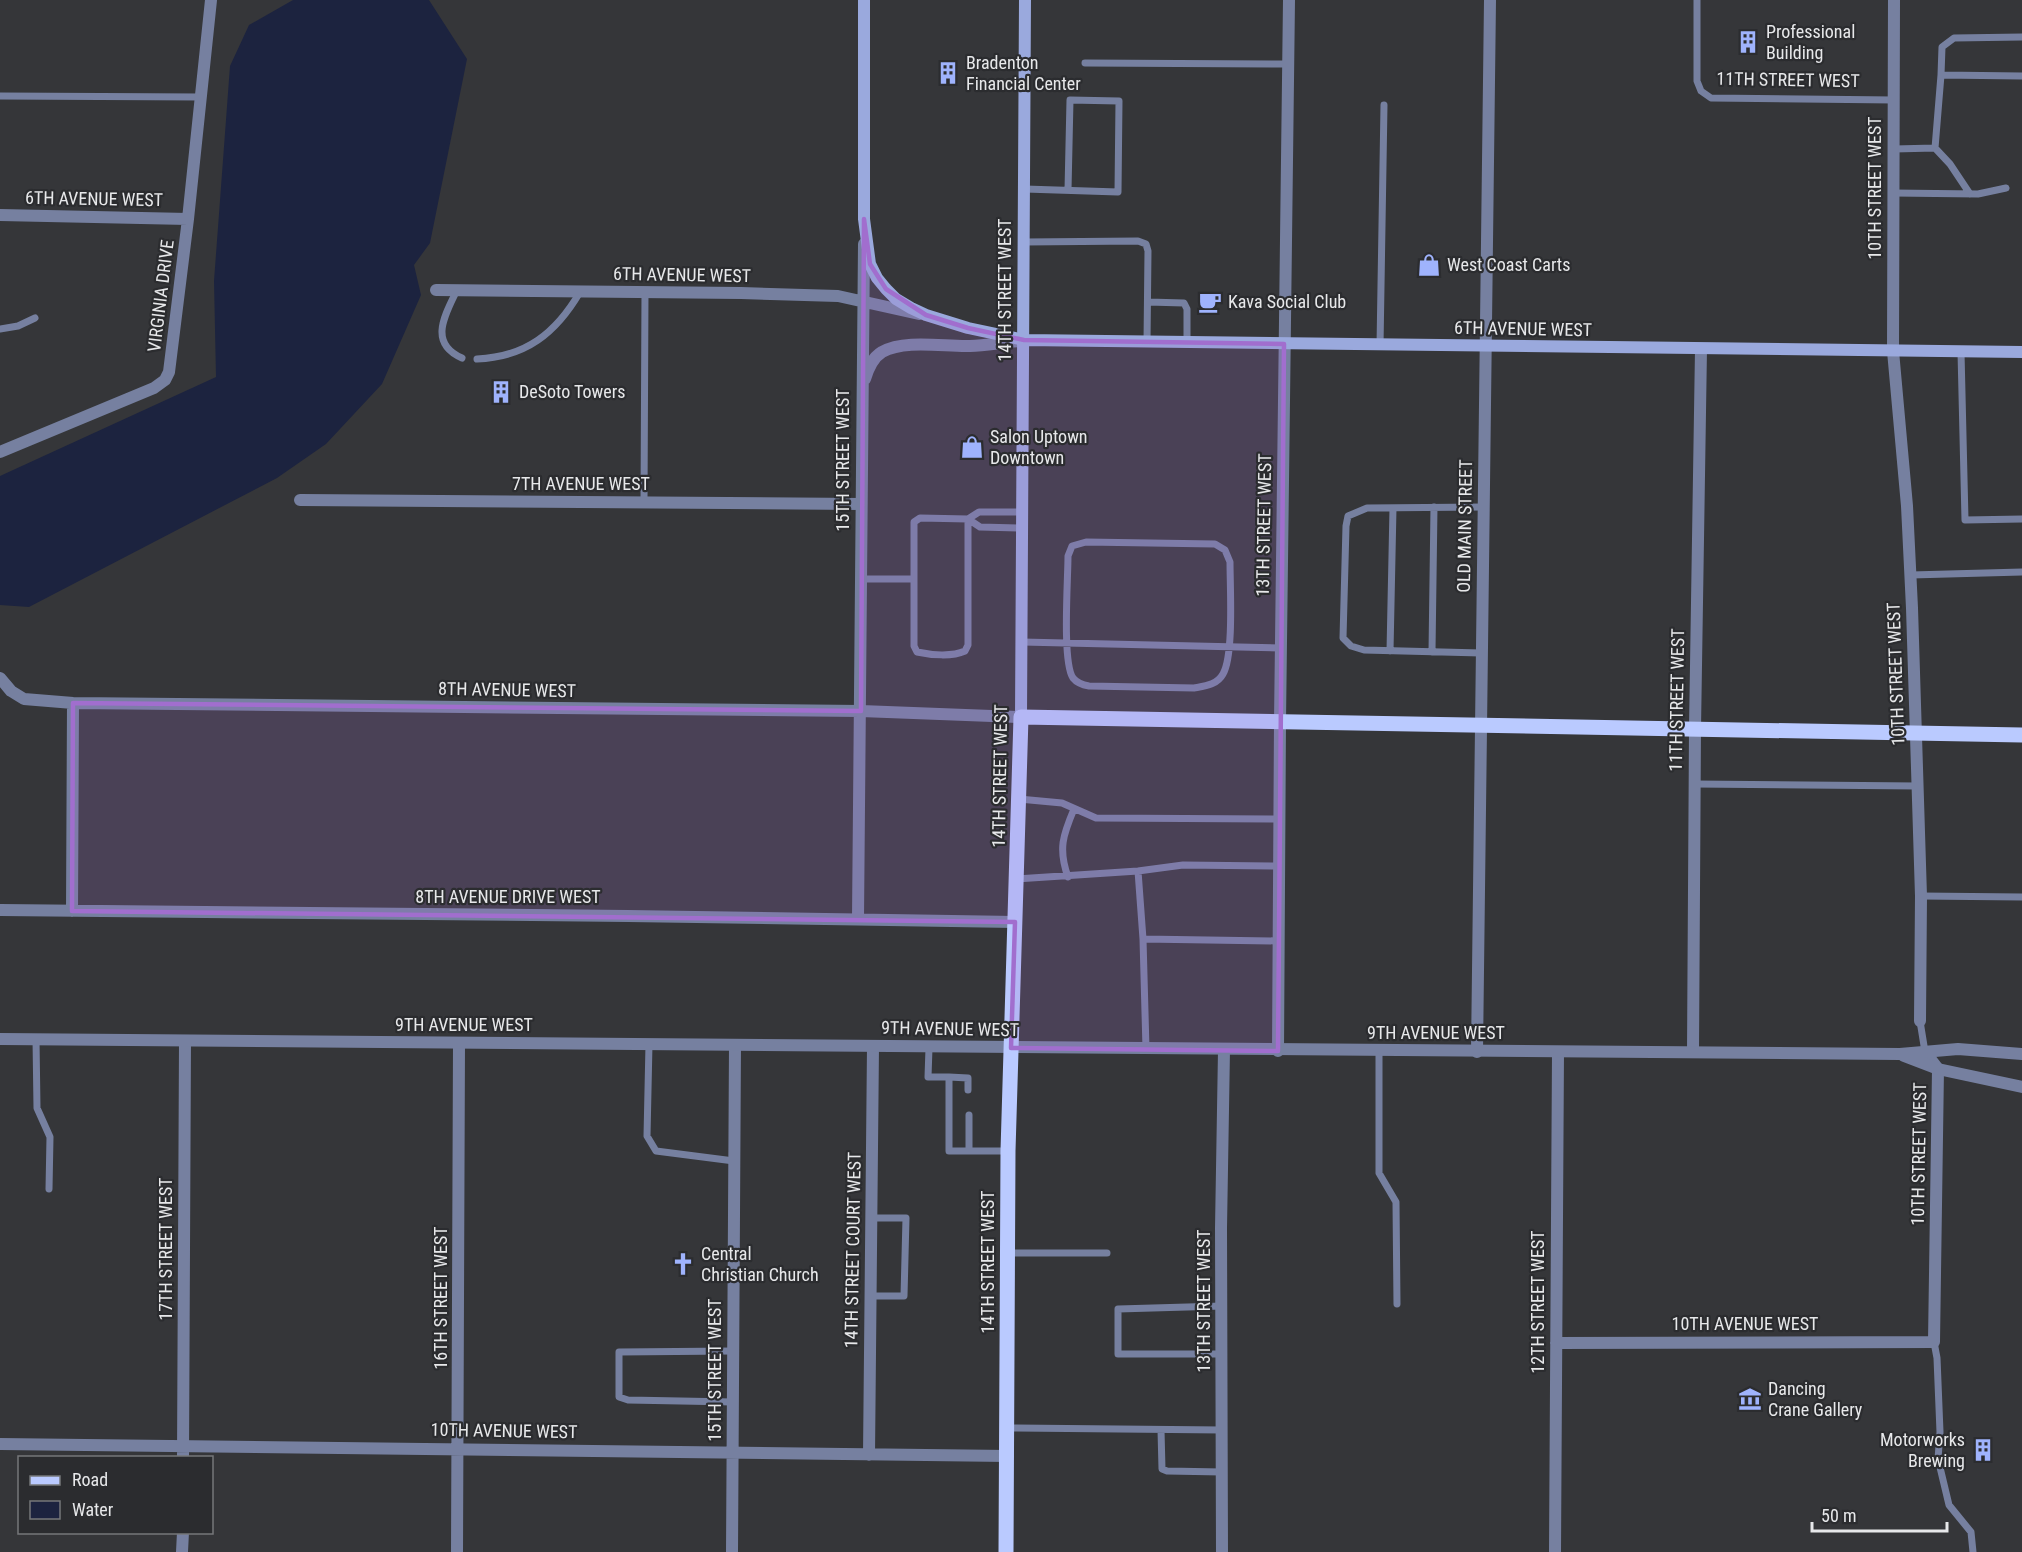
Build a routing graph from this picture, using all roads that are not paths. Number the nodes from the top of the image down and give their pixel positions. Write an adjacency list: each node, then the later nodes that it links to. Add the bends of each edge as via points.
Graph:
1 (211, 0): 14 (street, VIRGINIA DRIVE)
2 (864, 0): 26 (main road, 15TH STREET WEST)
3 (1025, 0): 19 (main road, 14TH STREET WEST)
4 (1289, 0): 10 (street, 13TH STREET WEST)
5 (1490, 0): 42 (street, OLD MAIN STREET)
6 (1697, 0): 15 (lane, 11TH STREET WEST, via 1697,81 1701,91 1716,99)
7 (1894, 0): 15 (street, 10TH STREET WEST)
8 (2022, 37): 11 (lane, via 1954,38 1942,47)
9 (1085, 63): 10 (lane)
10 (1288, 64): 40 (street, 13TH STREET WEST)
11 (1941, 75): 12 (lane); 17 (lane)
12 (2022, 76)
13 (0, 96): 14 (lane)
14 (201, 97): 25 (street, VIRGINIA DRIVE)
15 (1894, 100): 18 (street, 10TH STREET WEST)
16 (1384, 105): 41 (lane)
17 (1935, 148): 18 (lane); 23 (lane)
18 (1894, 149): 22 (street, 10TH STREET WEST)
19 (1025, 189): 21 (lane); 27 (main road, 14TH STREET WEST)
20 (2006, 189): 23 (lane)
21 (1068, 190): 21 (lane, via 1118,192 1119,101 1070,100)
22 (1893, 193): 23 (lane); 44 (street, 10TH STREET WEST)
23 (1970, 195)
24 (0, 215): 25 (street, 6TH AVENUE WEST)
25 (188, 219): 50 (street, VIRGINIA DRIVE, via 171,364 165,380)
26 (864, 219): 33 (street, 15TH STREET WEST); 34 (main road, 6TH AVENUE WEST, via 869,258 877,278 897,299)
27 (1025, 242): 32 (lane, via 1146,244); 37 (main road, 14TH STREET WEST)
28 (436, 290): 29 (street, 6TH AVENUE WEST)
29 (457, 290): 30 (street, 6TH AVENUE WEST); 47 (lane, via 443,320 442,339 447,348)
30 (580, 292): 31 (street, 6TH AVENUE WEST); 48 (lane, via 557,324 535,342 512,354)
31 (645, 292): 33 (street, 6TH AVENUE WEST, via 838,297); 52 (lane)
32 (1148, 302): 38 (lane); 39 (lane, via 1184,303)
33 (863, 303): 34 (street, 6TH AVENUE WEST); 49 (street, 15TH STREET WEST)
34 (926, 315): 37 (main road, 6TH AVENUE WEST)
35 (35, 318): 36 (lane)
36 (0, 329)
37 (1024, 340): 38 (main road, 6TH AVENUE WEST); 49 (street, 6TH AVENUE WEST, via 890,348 873,359); 57 (main road, 14TH STREET WEST)
38 (1147, 342): 39 (main road, 6TH AVENUE WEST)
39 (1187, 343): 40 (main road, 6TH AVENUE WEST)
40 (1284, 344): 41 (main road, 6TH AVENUE WEST); 68 (street, 13TH STREET WEST)
41 (1380, 345): 42 (main road, 6TH AVENUE WEST)
42 (1486, 347): 43 (main road, 6TH AVENUE WEST); 55 (street, OLD MAIN STREET)
43 (1701, 349): 44 (main road, 6TH AVENUE WEST); 78 (street, 11TH STREET WEST)
44 (1893, 351): 45 (main road, 6TH AVENUE WEST); 62 (street, 10TH STREET WEST)
45 (1961, 352): 46 (main road, 6TH AVENUE WEST); 59 (lane, via 1965,520)
46 (2022, 352)
47 (462, 358)
48 (477, 359)
49 (861, 392): 53 (street, 15TH STREET WEST)
50 (0, 452)
51 (300, 500): 52 (street, 7TH AVENUE WEST)
52 (644, 502): 53 (street, 7TH AVENUE WEST)
53 (861, 504): 63 (street, 15TH STREET WEST)
54 (1434, 507): 55 (lane); 56 (lane); 70 (lane)
55 (1484, 507): 71 (street, OLD MAIN STREET)
56 (1393, 508): 69 (lane); 69 (lane, via 1367,508 1348,516 1343,621 1343,638 1351,646)
57 (1023, 512): 58 (lane, via 979,512); 60 (main road, 14TH STREET WEST)
58 (968, 519): 60 (lane, via 980,527); 64 (lane, via 920,518 914,522); 64 (lane, via 965,651 917,652)
59 (2022, 519)
60 (1023, 528): 65 (main road, 14TH STREET WEST)
61 (2022, 572): 62 (lane)
62 (1911, 575): 79 (street, 10TH STREET WEST)
63 (861, 579): 64 (lane); 74 (street, 15TH STREET WEST)
64 (914, 579)
65 (1022, 642): 66 (lane); 75 (main road, 14TH STREET WEST)
66 (1067, 643): 67 (lane); 67 (lane, via 1069,668 1080,684 1194,688 1210,685 1224,673); 67 (lane, via 1068,556 1072,546 1086,542 1215,544 1225,550 1230,562)
67 (1229, 646): 68 (lane)
68 (1281, 648): 76 (street, 13TH STREET WEST)
69 (1390, 651): 70 (lane)
70 (1432, 652): 71 (lane)
71 (1481, 653): 77 (street, OLD MAIN STREET)
72 (0, 678): 73 (street, 8TH AVENUE WEST, via 24,699)
73 (73, 703): 74 (street, 8TH AVENUE WEST); 93 (street)
74 (861, 711): 75 (street, 8TH AVENUE WEST); 94 (street, 15TH STREET WEST)
75 (1021, 717): 76 (main road); 83 (main road, 14TH STREET WEST)
76 (1280, 722): 77 (main road); 85 (street, 13TH STREET WEST)
77 (1480, 725): 78 (main road); 112 (street, OLD MAIN STREET)
78 (1695, 729): 79 (main road); 81 (street, 11TH STREET WEST)
79 (1916, 733): 80 (main road); 82 (street, 10TH STREET WEST)
80 (2022, 735)
81 (1694, 784): 82 (lane); 114 (street, 11TH STREET WEST)
82 (1918, 786): 90 (street, 10TH STREET WEST)
83 (1019, 800): 84 (lane, via 1062,803); 89 (main road, 14TH STREET WEST)
84 (1074, 809): 85 (lane, via 1096,818); 88 (lane, via 1063,834 1063,864)
85 (1279, 819): 86 (street, 13TH STREET WEST)
86 (1279, 866): 87 (lane, via 1183,865); 97 (street, 13TH STREET WEST)
87 (1138, 871): 88 (lane); 96 (lane)
88 (1068, 877): 89 (lane)
89 (1016, 879): 95 (main road, 14TH STREET WEST)
90 (1921, 896): 91 (lane); 98 (street, 10TH STREET WEST)
91 (2022, 897)
92 (0, 910): 93 (street, 8TH AVENUE DRIVE WEST)
93 (72, 911): 94 (street, 8TH AVENUE DRIVE WEST)
94 (858, 919): 95 (street, 8TH AVENUE DRIVE WEST)
95 (1015, 922): 107 (main road, 14TH STREET WEST)
96 (1143, 939): 97 (lane); 108 (lane)
97 (1279, 940): 110 (street, 13TH STREET WEST)
98 (1920, 1021): 115 (lane, 10TH STREET WEST)
99 (0, 1039): 100 (street, 9TH AVENUE WEST)
100 (36, 1039): 101 (street, 9TH AVENUE WEST); 126 (lane, via 37,1107 50,1137)
101 (185, 1041): 102 (street, 9TH AVENUE WEST); 143 (street, 17TH STREET WEST)
102 (459, 1044): 103 (street, 9TH AVENUE WEST); 142 (street, 16TH STREET WEST)
103 (649, 1044): 104 (street, 9TH AVENUE WEST); 125 (lane, via 647,1136 652,1147 656,1151)
104 (735, 1045): 105 (street, 9TH AVENUE WEST); 125 (street, 15TH STREET WEST)
105 (873, 1046): 106 (street, 9TH AVENUE WEST); 127 (street, 14TH STREET COURT WEST)
106 (929, 1048): 107 (street, 9TH AVENUE WEST); 119 (lane, via 928,1077)
107 (1011, 1048): 108 (street, 9TH AVENUE WEST); 124 (main road, 14TH STREET WEST)
108 (1146, 1049): 109 (street, 9TH AVENUE WEST)
109 (1224, 1050): 110 (street, 9TH AVENUE WEST); 132 (street, 13TH STREET WEST)
110 (1278, 1051): 111 (street, 9TH AVENUE WEST)
111 (1379, 1051): 112 (street, 9TH AVENUE WEST); 131 (lane, via 1379,1173 1396,1202)
112 (1477, 1052): 113 (street, 9TH AVENUE WEST)
113 (1557, 1052): 114 (street, 9TH AVENUE WEST); 134 (street, 12TH STREET WEST)
114 (1693, 1052): 116 (street, 9TH AVENUE WEST)
115 (1925, 1052): 116 (street, 9TH AVENUE WEST); 117 (street, 9TH AVENUE WEST, via 1958,1049); 118 (street, 10TH STREET WEST)
116 (1900, 1054): 118 (street)
117 (2022, 1054)
118 (1938, 1069): 120 (street); 133 (street, 10TH STREET WEST)
119 (949, 1077): 121 (lane, via 968,1078); 123 (lane, via 949,1150)
120 (2022, 1087)
121 (968, 1090)
122 (969, 1115): 123 (lane)
123 (969, 1151): 124 (lane)
124 (1008, 1151): 128 (main road, 14TH STREET WEST)
125 (734, 1161): 135 (street, 15TH STREET WEST)
126 (49, 1189)
127 (871, 1218): 130 (street, 14TH STREET COURT WEST); 130 (lane, via 906,1218 904,1296)
128 (1008, 1253): 129 (lane); 138 (main road, 14TH STREET WEST)
129 (1107, 1253)
130 (870, 1296): 145 (street, 14TH STREET COURT WEST)
131 (1396, 1304)
132 (1222, 1306): 136 (street, 13TH STREET WEST); 136 (lane, via 1118,1309 1118,1354)
133 (1934, 1342): 134 (street, 10TH AVENUE WEST); 155 (lane, via 1938,1459 1949,1505 1971,1532)
134 (1556, 1343): 154 (street, 12TH STREET WEST)
135 (733, 1351): 137 (street, 15TH STREET WEST); 137 (lane, via 619,1352 618,1363 619,1397)
136 (1222, 1354): 140 (street, 13TH STREET WEST)
137 (733, 1402): 144 (street, 15TH STREET WEST)
138 (1008, 1428): 139 (lane); 146 (main road, 14TH STREET WEST)
139 (1161, 1430): 140 (lane); 147 (lane, via 1162,1468)
140 (1222, 1430): 147 (street, 13TH STREET WEST)
141 (0, 1444): 143 (street, 10TH AVENUE WEST)
142 (458, 1448): 143 (street, 10TH AVENUE WEST); 144 (street, 10TH AVENUE WEST); 150 (street, 16TH STREET WEST)
143 (183, 1452)
144 (733, 1454): 145 (street, 10TH AVENUE WEST); 151 (street, 15TH STREET WEST)
145 (869, 1455): 146 (street, 10TH AVENUE WEST)
146 (1008, 1456): 152 (main road, 14TH STREET WEST)
147 (1222, 1472): 153 (street, 13TH STREET WEST)
148 (183, 1534): 149 (street)
149 (182, 1552)
150 (457, 1552)
151 (732, 1552)
152 (1006, 1552)
153 (1222, 1552)
154 (1555, 1552)
155 (1972, 1552)

